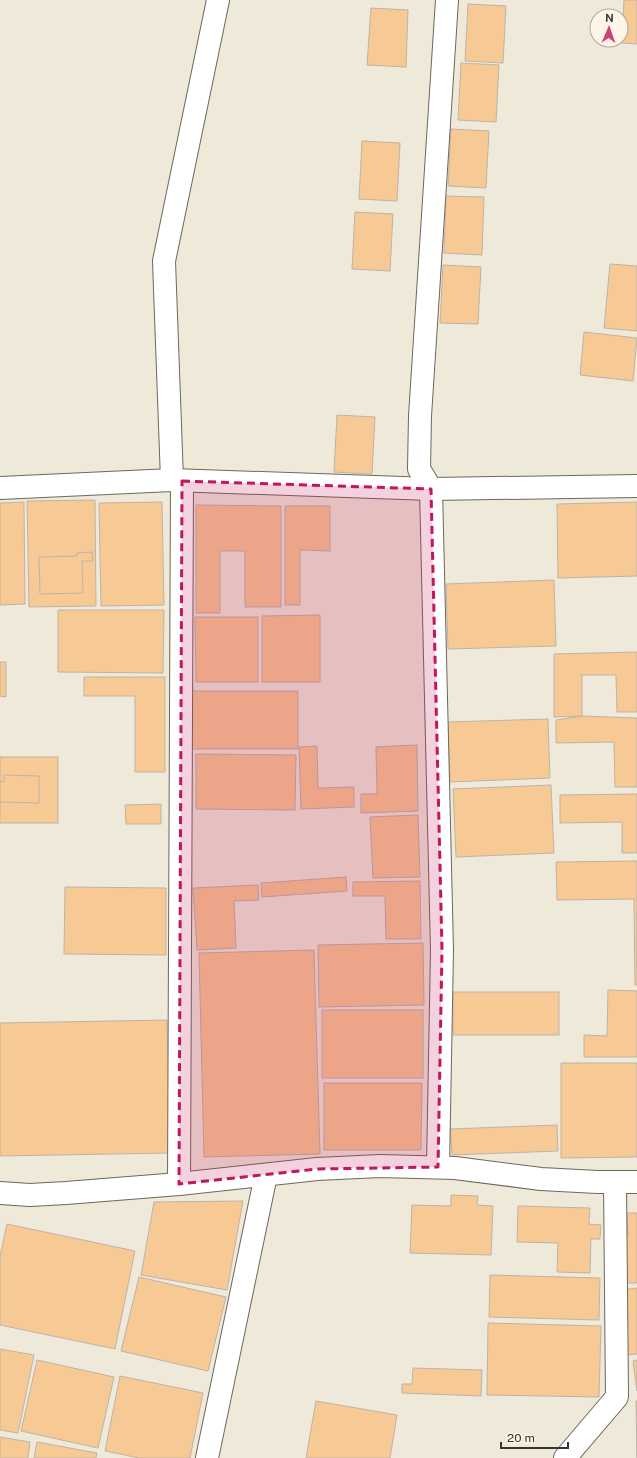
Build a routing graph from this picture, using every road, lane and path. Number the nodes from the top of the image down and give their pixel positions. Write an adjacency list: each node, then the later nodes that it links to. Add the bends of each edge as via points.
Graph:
1 (218, 0): 3 (street, via 164,261)
2 (447, 0): 6 (street, via 420,416 419,469)
3 (177, 481): 5 (street); 6 (street); 11 (street)
4 (637, 486): 6 (street)
5 (0, 488)
6 (431, 489): 7 (street, via 442,950)
7 (438, 1167): 8 (street, via 380,1166); 9 (street, via 541,1179)
8 (266, 1175): 11 (street); 13 (street)
9 (615, 1182): 10 (street); 14 (street, via 617,1397)
10 (637, 1182)
11 (179, 1184): 12 (street, via 30,1195)
12 (0, 1193)
13 (207, 1458)
14 (565, 1458)

